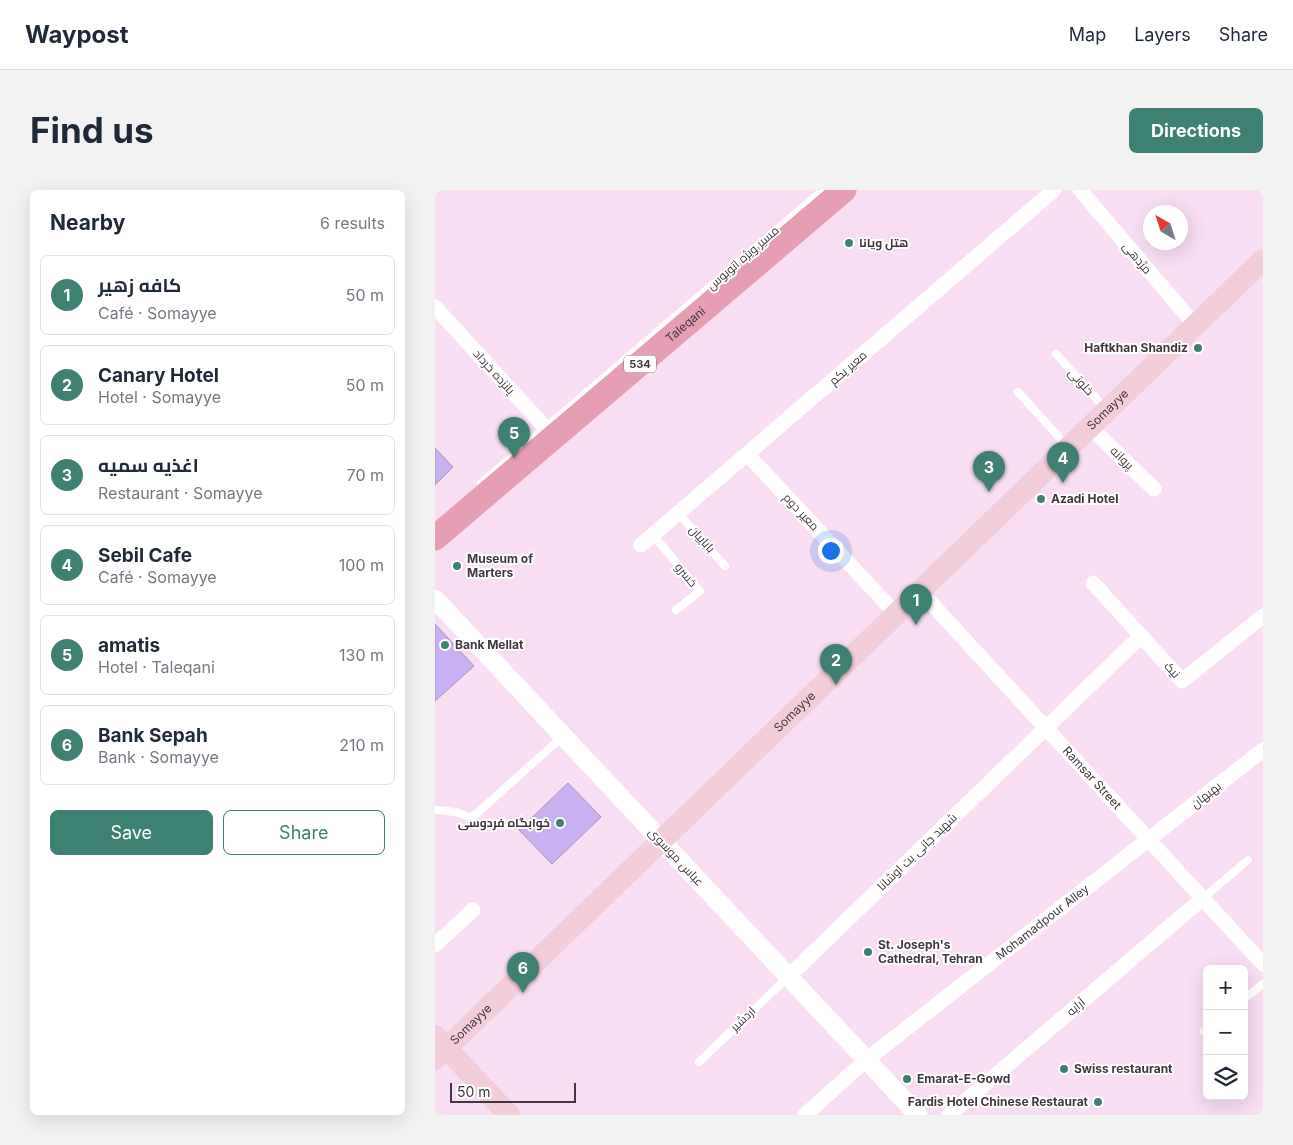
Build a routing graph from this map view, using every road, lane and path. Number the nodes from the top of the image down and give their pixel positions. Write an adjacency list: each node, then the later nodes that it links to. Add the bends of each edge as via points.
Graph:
1 (823, 190): 12 (lane, مسیر ویژه اتوبوس)
2 (844, 190): 12 (main road, Taleqani / 534)
3 (1054, 190): 14 (street, معیر یکم)
4 (1080, 190): 7 (street, مژدهی)
5 (1263, 260): 7 (main road, Somayye)
6 (435, 307): 12 (street, پانزده خرداد)
7 (1195, 325): 10 (main road, Somayye)
8 (1056, 354): 10 (lane, خلوتی)
9 (1018, 392): 13 (lane)
10 (1107, 410): 11 (main road, Somayye)
11 (1090, 427): 13 (main road, Somayye); 15 (street, پروانه)
12 (549, 433): 16 (lane, مسیر ویژه اتوبوس); 19 (main road, Taleqani / 534)
13 (1068, 448): 23 (main road, Somayye)
14 (747, 454): 17 (street, معیر یکم); 26 (street, معیر دوم)
15 (1154, 489)
16 (472, 490)
17 (679, 513): 18 (street, معیر یکم); 21 (lane, باباییان)
18 (653, 535): 20 (street, معیر یکم); 25 (lane, خسرو, via 700,591)
19 (435, 538)
20 (641, 545)
21 (725, 566)
22 (1093, 583): 28 (street, نیک)
23 (920, 591): 26 (main road, Somayye); 29 (street, Ramsar Street)
24 (435, 599): 30 (street, عباس موسوی)
25 (676, 610)
26 (896, 614): 34 (main road, Somayye)
27 (1263, 616): 28 (street, نیک, via 1182,681)
28 (1141, 636): 29 (street)
29 (1046, 728): 33 (street, Ramsar Street); 40 (street, شهید جانی بت اوشانا)
30 (563, 736): 32 (lane, via 475,815 469,817); 34 (street, عباس موسوی)
31 (1263, 750): 33 (street, بهبهان)
32 (435, 810)
33 (1149, 839): 36 (street, Ramsar Street); 44 (street, Mohamadpour Alley)
34 (661, 841): 40 (street, عباس موسوی); 43 (main road, Somayye)
35 (1248, 860): 36 (lane)
36 (1203, 898): 39 (street, Ramsar Street); 49 (street, آرایه)
37 (473, 910): 38 (street)
38 (435, 945)
39 (1263, 964)
40 (788, 977): 44 (street, عباس موسوی); 45 (lane, اردشیر)
41 (1263, 984): 42 (lane)
42 (1248, 996)
43 (439, 1048): 46 (main road)
44 (866, 1060): 47 (street, Mohamadpour Alley); 48 (street, عباس موسوی)
45 (699, 1062)
46 (509, 1115)
47 (805, 1115)
48 (917, 1115)
49 (949, 1115)

